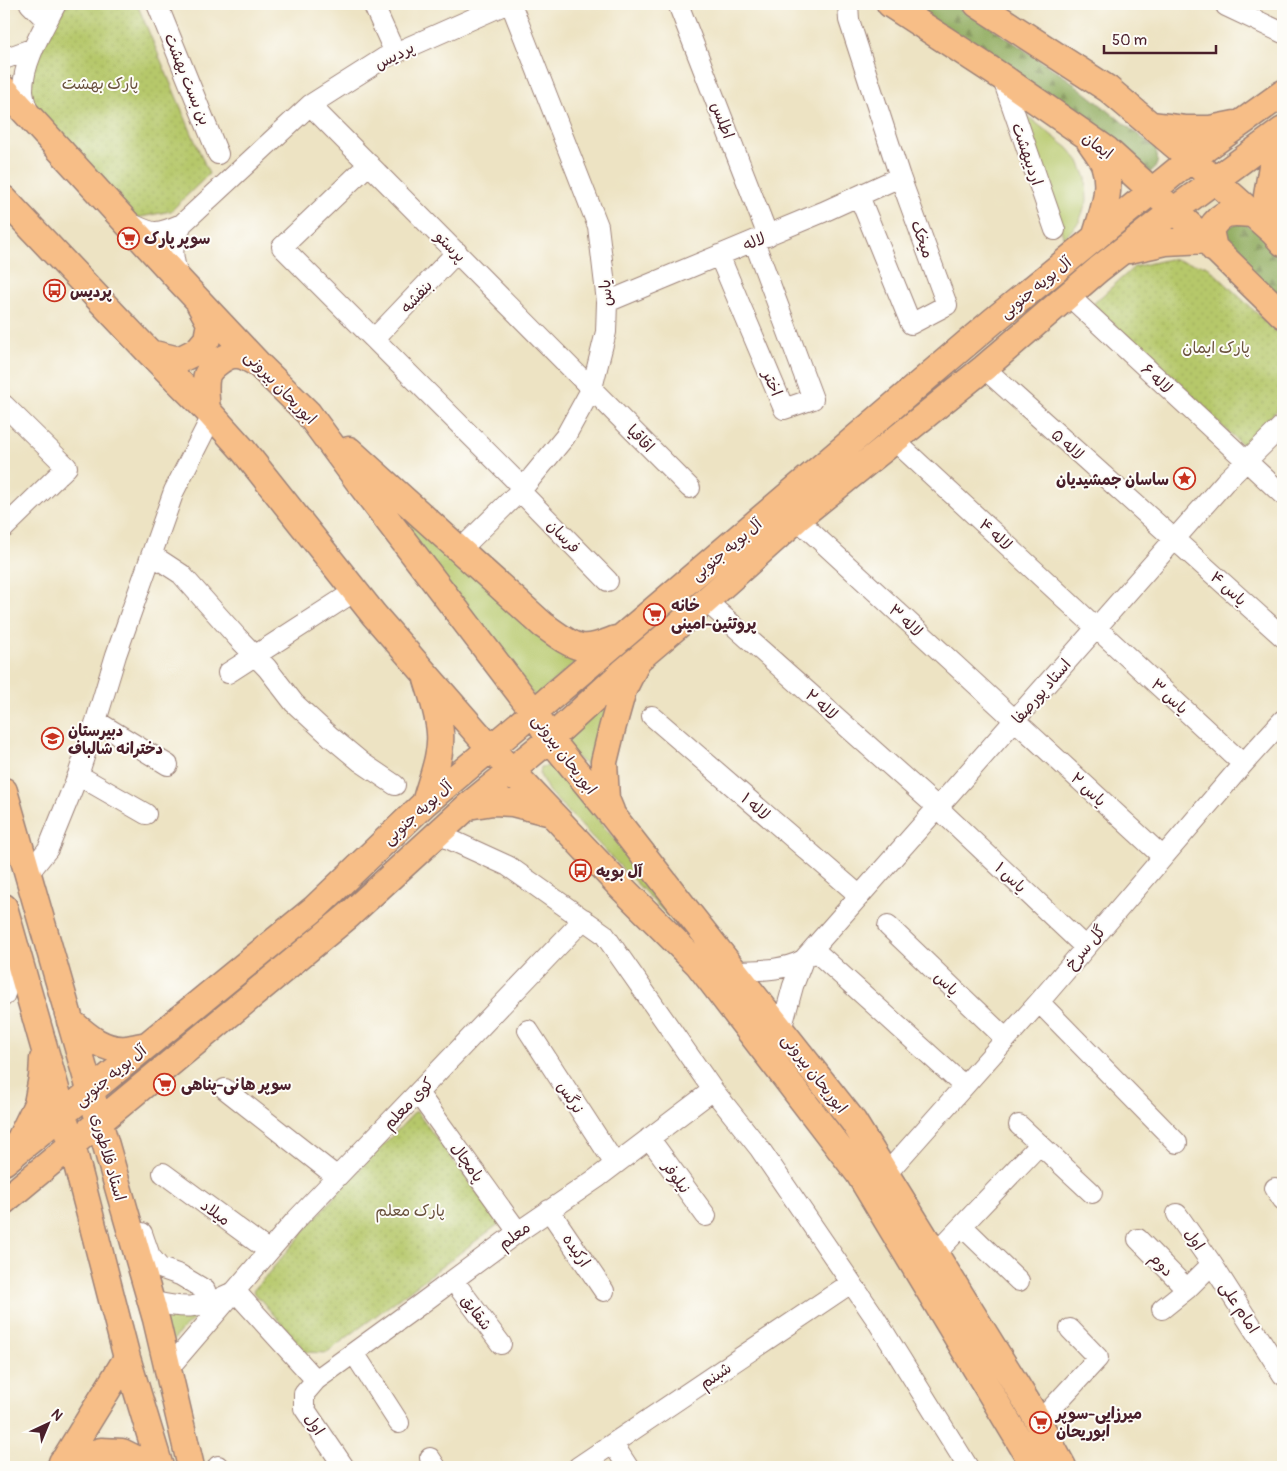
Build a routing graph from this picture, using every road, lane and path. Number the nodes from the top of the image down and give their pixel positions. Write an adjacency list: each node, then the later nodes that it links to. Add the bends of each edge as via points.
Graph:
1 (30, 4): 11 (street)
2 (157, 4): 27 (street, بن بست بهشت)
3 (373, 4): 14 (street)
4 (506, 4): 14 (street, پردیس)
5 (511, 4): 49 (street, یاس, via 598,226)
6 (678, 4): 39 (street, اطلس)
7 (848, 4): 29 (street, میخک, via 849,20)
8 (890, 4): 16 (main road, ایمان)
9 (977, 4): 22 (main road, via 1108,89)
10 (1226, 6): 12 (street)
11 (52, 12): 13 (street)
12 (1283, 33)
13 (34, 48): 15 (street); 20 (street, via 24,76 23,92)
14 (395, 53): 19 (street, پردیس)
15 (4, 59)
16 (1002, 77): 24 (main road, ایمان); 38 (street, اردیبهشت)
17 (4, 89): 20 (main road, ابوریحان بیرونی)
18 (1283, 94): 21 (main road)
19 (310, 105): 28 (street, پرستو); 37 (street, پردیس)
20 (30, 119): 34 (main road, ابوریحان بیرونی)
21 (1241, 123): 22 (main road, via 1210,129); 26 (main road)
22 (1151, 125): 26 (main road)
23 (1283, 130): 30 (main road, آل بویه جنوبی)
24 (1086, 136): 31 (main road, ایمان); 40 (main road, via 1104,164 1108,188)
25 (1283, 142): 41 (main road, via 1272,166 1266,196)
26 (1182, 152): 30 (main road); 31 (main road)
27 (218, 154)
28 (368, 164): 44 (street, پرستو); 51 (street, فرسان, via 282,246)
29 (900, 177): 32 (street, لاله); 32 (street, میخک, via 947,305 911,324)
30 (1214, 182): 35 (main road, آل بویه جنوبی); 36 (main road)
31 (1146, 184): 35 (main road, ایمان); 40 (main road, آل بویه جنوبی)
32 (859, 196): 39 (street, لاله)
33 (4, 199): 52 (main road, ابوریحان بیرونی)
34 (113, 209): 37 (street, via 146,231 161,233); 46 (main road, ابوریحان بیرونی)
35 (1173, 211): 42 (main road, ایمان); 43 (main road, آل بویه جنوبی)
36 (1252, 214): 41 (main road); 42 (main road, via 1226,213 1216,220 1210,230)
37 (182, 224): 46 (street, via 174,241 172,258)
38 (1055, 230)
39 (761, 238): 45 (street, لاله); 45 (street, اختر, via 814,399 784,410)
40 (1095, 238): 74 (main road, آل بویه جنوبی)
41 (1278, 238)
42 (1210, 244): 43 (main road, via 1166,242); 50 (main road, ایمان)
43 (1124, 251): 47 (main road, آل بویه جنوبی)
44 (457, 252): 51 (street, بنفشه); 55 (street, پرستو)
45 (719, 256): 49 (street, لاله)
46 (180, 281): 48 (main road, ابوریحان بیرونی)
47 (1068, 295): 54 (main road, آل بویه جنوبی); 61 (street, لاله ۶)
48 (197, 300): 52 (main road, via 210,323 206,339 198,351 180,360); 53 (main road, ابوریحان بیرونی)
49 (607, 302): 55 (street, یاس, via 606,332)
50 (1283, 315)
51 (374, 339): 63 (street, فرسان)
52 (150, 353): 58 (main road, ابوریحان بیرونی)
53 (260, 366): 57 (main road, ابوریحان بیرونی); 58 (main road, via 235,354 219,361 208,374 205,392)
54 (984, 368): 60 (main road, آل بویه جنوبی); 67 (street, لاله ۵)
55 (592, 388): 62 (street, اقاقیا); 63 (street, یاس, via 564,437)
56 (4, 405): 66 (street, via 67,467)
57 (308, 412): 68 (main road); 80 (main road, ابوریحان بیرونی)
58 (210, 413): 69 (street, via 174,491); 71 (main road, ابوریحان بیرونی)
59 (1283, 425): 61 (street, استاد پورصفا)
60 (895, 441): 65 (main road, آل بویه جنوبی); 73 (street, لاله ۴)
61 (1246, 461): 64 (street, لاله ۶); 67 (street, استاد پورصفا)
62 (690, 488)
63 (521, 489): 68 (street, یاس); 70 (street, فرسان)
64 (1283, 495)
65 (797, 519): 72 (main road, آل بویه جنوبی); 82 (street, لاله ۳)
66 (4, 528)
67 (1175, 540): 73 (street, استاد پورصفا); 75 (street, یاس ۴)
68 (460, 550): 74 (main road, via 543,625 565,640 581,647 598,646)
69 (152, 555): 76 (street, via 181,574); 84 (street)
70 (608, 581)
71 (355, 591): 76 (street); 79 (main road, ابوریحان بیرونی)
72 (706, 601): 77 (main road, آل بویه جنوبی); 95 (street, لاله ۲)
73 (1097, 628): 82 (street, استاد پورصفا); 87 (street, یاس ۳)
74 (621, 637): 80 (main road, آل بویه جنوبی)
75 (1283, 637)
76 (255, 656): 78 (street); 91 (street, via 294,704 361,762)
77 (638, 660): 85 (main road, آل بویه جنوبی); 98 (main road, via 623,690 604,762 606,799)
78 (228, 673)
79 (426, 673): 86 (main road, ابوریحان بیرونی); 93 (main road, via 440,734 437,763)
80 (534, 712): 85 (main road, ابوریحان بیرونی); 86 (main road, آل بویه جنوبی)
81 (652, 716): 102 (street, لاله ۱)
82 (1015, 720): 95 (street, استاد پورصفا); 100 (street, یاس ۲)
83 (1283, 720): 87 (street, گل سرخ)
84 (96, 721): 88 (street); 90 (street)
85 (550, 738): 89 (main road, آل بویه جنوبی); 98 (main road, ابوریحان بیرونی)
86 (490, 749): 89 (main road, ابوریحان بیرونی); 93 (main road, آل بویه جنوبی)
87 (1243, 764): 100 (street, گل سرخ)
88 (168, 765)
89 (511, 771): 94 (main road, آل بویه جنوبی); 96 (main road, ابوریحان بیرونی)
90 (78, 775): 97 (street); 101 (street, via 48,849)
91 (395, 785)
92 (4, 791): 101 (main road, استاد فلاطوری)
93 (425, 803): 110 (main road, آل بویه جنوبی, via 315,908)
94 (468, 806): 96 (main road, via 493,802); 99 (main road, آل بویه جنوبی)
95 (938, 808): 102 (street, استاد پورصفا); 106 (street, یاس ۱)
96 (551, 813): 180 (main road, ابوریحان بیرونی, via 698,964 859,1174)
97 (146, 814)
98 (614, 816): 109 (main road, ابوریحان بیرونی)
99 (438, 834): 104 (street, via 508,866); 113 (main road, آل بویه جنوبی, via 348,916)
100 (1163, 857): 106 (street, گل سرخ)
101 (28, 874): 114 (main road, استاد فلاطوری)
102 (860, 896): 107 (street, استاد پورصفا)
103 (4, 907): 108 (main road, استاد فلاطوری)
104 (584, 919): 123 (street, via 604,934); 125 (street, کوی معلم)
105 (888, 926): 117 (street, یاس)
106 (1085, 946): 112 (street, گل سرخ)
107 (808, 954): 109 (street, via 792,966); 116 (street, via 793,986); 121 (street)
108 (18, 958): 111 (street); 119 (main road, استاد فلاطوری)
109 (734, 971): 116 (main road, ابوریحان بیرونی)
110 (222, 984): 113 (main road); 118 (main road, آل بویه جنوبی)
111 (4, 996)
112 (1039, 1002): 117 (street, گل سرخ); 130 (street)
113 (241, 1005): 120 (main road, آل بویه جنوبی)
114 (70, 1021): 118 (main road, via 90,1039 108,1048 127,1049); 124 (main road, استاد فلاطوری)
115 (528, 1030): 135 (street, نرگس)
116 (781, 1030): 137 (main road, ابوریحان بیرونی, via 853,1121)
117 (1006, 1039): 121 (street, گل سرخ)
118 (147, 1044): 124 (main road, آل بویه جنوبی)
119 (44, 1046): 126 (main road, استاد فلاطوری); 133 (main road, via 36,1104)
120 (144, 1085): 127 (main road, آل بویه جنوبی); 134 (main road, via 122,1122)
121 (964, 1086): 137 (street, گل سرخ)
122 (225, 1089): 138 (street)
123 (713, 1090): 129 (street, معلم); 155 (street, via 760,1149)
124 (90, 1091): 126 (main road, آل بویه جنوبی); 127 (main road, استاد فلاطوری)
125 (418, 1093): 138 (street, کوی معلم); 148 (street, پامچال)
126 (63, 1113): 132 (main road, استاد فلاطوری); 133 (main road, آل بویه جنوبی)
127 (99, 1122): 132 (main road, آل بویه جنوبی); 134 (main road, استاد فلاطوری)
128 (1019, 1125): 131 (street)
129 (649, 1138): 135 (street, معلم); 145 (street, نیلوفر)
130 (1178, 1143)
131 (1040, 1144): 140 (street); 147 (street)
132 (72, 1145): 139 (main road, آل بویه جنوبی); 141 (main road, استاد فلاطوری)
133 (7, 1159)
134 (111, 1164): 146 (main road, استاد فلاطوری)
135 (615, 1164): 143 (street, معلم)
136 (163, 1173): 150 (street, میلاد)
137 (886, 1174): 151 (main road, ابوریحان بیرونی)
138 (337, 1178): 150 (street, کوی معلم)
139 (24, 1184): 141 (main road, via 57,1178 70,1182); 142 (main road, آل بویه جنوبی)
140 (1092, 1193)
141 (86, 1197): 165 (main road, استاد فلاطوری)
142 (4, 1201)
143 (549, 1210): 148 (street, معلم); 159 (street, ارکیده)
144 (1177, 1214): 152 (street, اول)
145 (706, 1216)
146 (128, 1224): 157 (street, via 139,1228 150,1256 160,1268 180,1275); 160 (main road, استاد فلاطوری)
147 (962, 1226): 151 (street); 154 (street)
148 (518, 1232): 153 (street, معلم)
149 (1138, 1239): 156 (street, دوم)
150 (269, 1251): 158 (street, کوی معلم)
151 (935, 1254): 169 (main road, ابوریحان بیرونی)
152 (1212, 1264): 156 (street); 167 (street, امام علی)
153 (453, 1280): 163 (street, شقایق); 164 (street, معلم)
154 (1019, 1281)
155 (851, 1283): 171 (street, شبنم); 179 (street)
156 (1187, 1289): 161 (street)
157 (204, 1290)
158 (235, 1291): 160 (street, کوی معلم, via 194,1307); 166 (street, کوی معلم); 168 (street)
159 (604, 1291)
160 (150, 1301): 166 (main road, استاد فلاطوری)
161 (1162, 1309)
162 (1070, 1329): 169 (street, via 1098,1358)
163 (501, 1344)
164 (354, 1354): 168 (street, معلم); 170 (street)
165 (127, 1358): 172 (main road); 174 (main road, استاد فلاطوری)
166 (168, 1369): 175 (main road, استاد فلاطوری)
167 (1283, 1375)
168 (316, 1380): 176 (street, اول, via 304,1394 304,1408)
169 (1039, 1422): 181 (main road, ابوریحان بیرونی)
170 (399, 1423)
171 (613, 1444): 177 (street, شبنم); 178 (street)
172 (61, 1465): 173 (main road, via 101,1451 122,1452)
173 (152, 1467)
174 (160, 1467)
175 (191, 1467)
176 (344, 1467)
177 (578, 1467)
178 (628, 1467)
179 (968, 1467)
180 (1035, 1467)
181 (1063, 1467)

